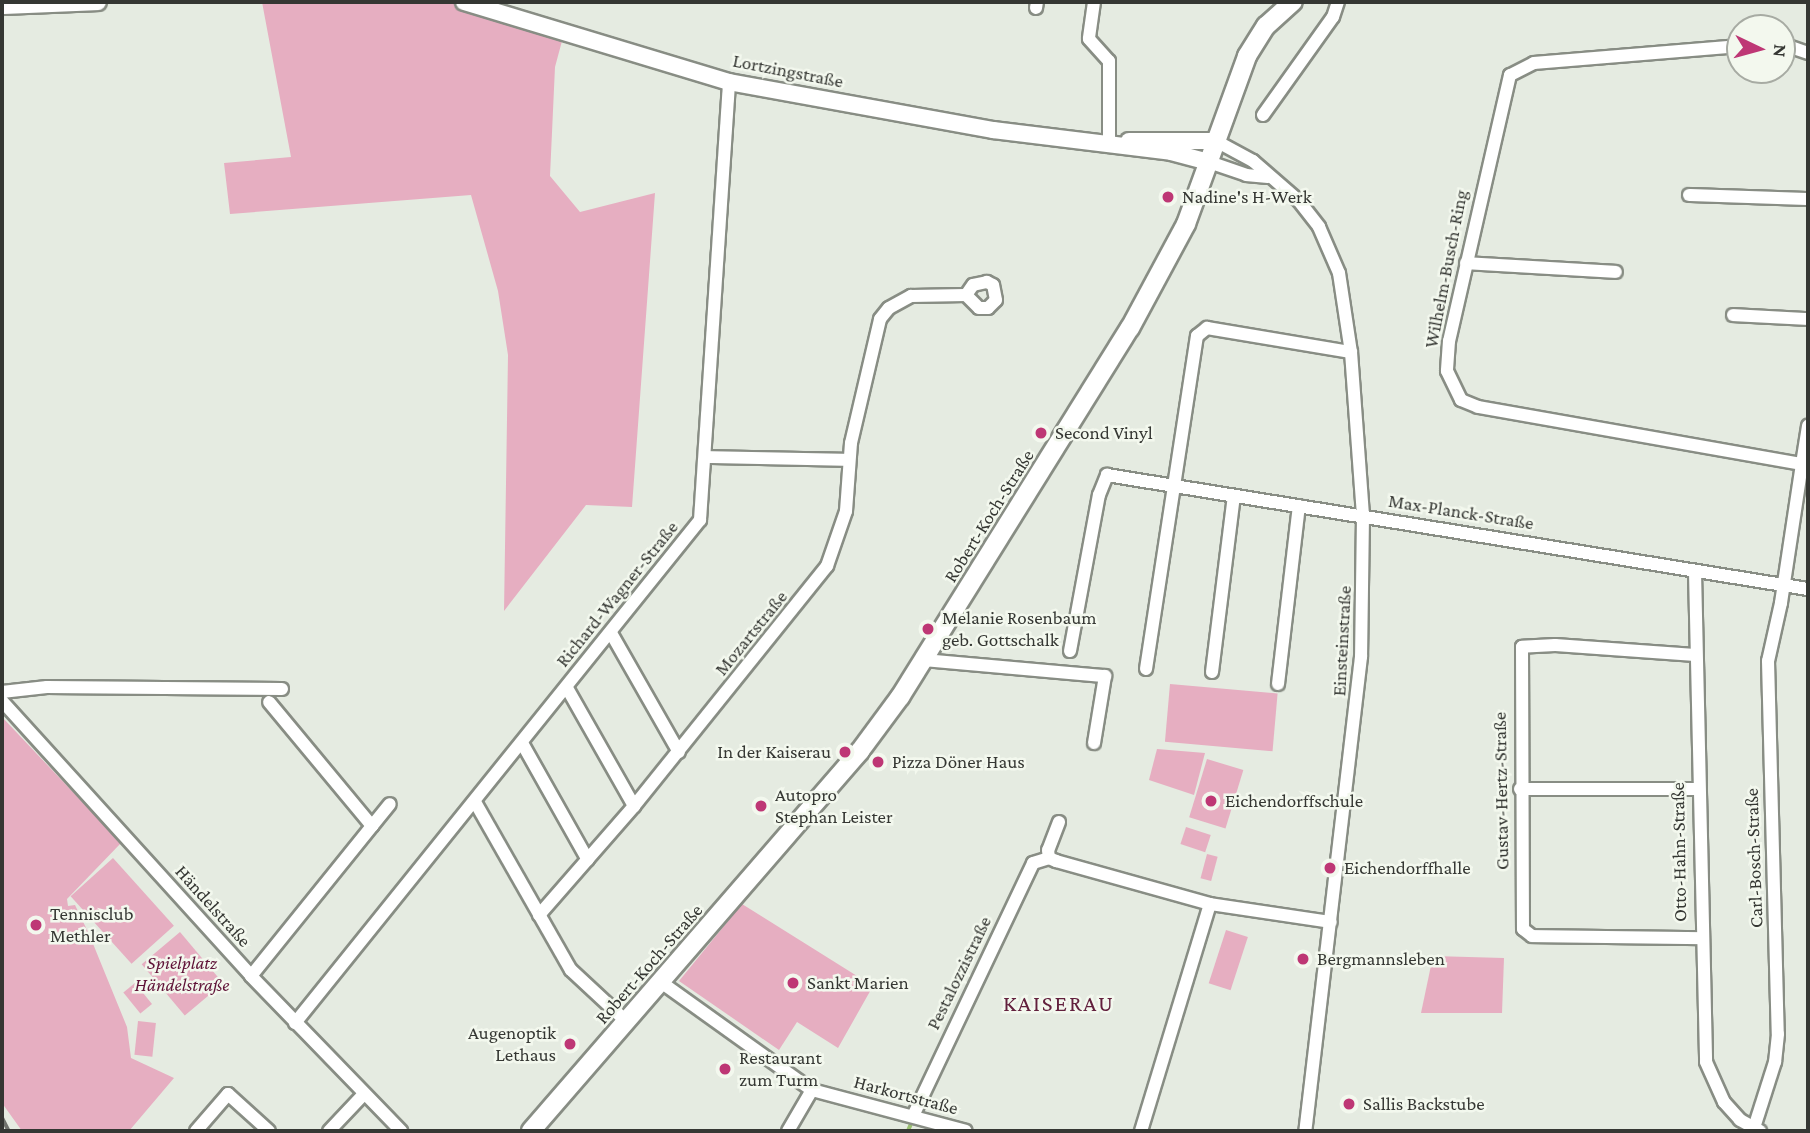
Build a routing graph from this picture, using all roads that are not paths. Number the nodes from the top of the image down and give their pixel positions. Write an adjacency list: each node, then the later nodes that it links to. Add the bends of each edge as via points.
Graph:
1 (98, 2): 6 (street)
2 (464, 2): 8 (street, Lortzingstraße)
3 (1094, 2): 11 (street, via 1090,39 1109,61)
4 (1293, 2): 10 (main road, Robert-Koch-Straße, via 1257,38)
5 (1338, 2): 9 (street, via 1333,18)
6 (2, 6)
7 (1726, 47): 16 (street, Wilhelm-Busch-Ring, via 1518,68 1506,81)
8 (728, 88): 11 (street, Lortzingstraße); 23 (street, Richard-Wagner-Straße)
9 (1264, 115)
10 (1216, 141): 11 (street, Lortzingstraße, via 1176,137); 12 (main road, Robert-Koch-Straße); 13 (street, Einsteinstraße, via 1253,162)
11 (1111, 144): 12 (street, Lortzingstraße)
12 (1209, 162): 13 (street, Einsteinstraße); 36 (main road, Robert-Koch-Straße, via 1186,224 1130,328)
13 (1268, 177): 21 (street, Einsteinstraße, via 1299,201 1328,243 1339,273)
14 (1689, 195): 15 (street)
15 (1808, 199)
16 (1466, 263): 17 (street); 25 (street, Wilhelm-Busch-Ring, via 1447,371 1461,400 1507,415)
17 (1616, 272)
18 (965, 295): 24 (street, Mozartstraße, via 911,296 880,319)
19 (1733, 315): 20 (street)
20 (1808, 318)
21 (1351, 352): 26 (street, via 1207,328 1197,336); 29 (street, Einsteinstraße)
22 (1808, 425): 25 (street)
23 (706, 457): 24 (street); 33 (street, Richard-Wagner-Straße, via 703,506 696,526)
24 (853, 457): 47 (street, Mozartstraße, via 842,526 823,573)
25 (1802, 464): 31 (street)
26 (1172, 485): 27 (street, Max-Planck-Straße); 34 (street, Max-Planck-Straße, via 1107,475 1099,495); 37 (street)
27 (1234, 496): 28 (street, Max-Planck-Straße); 38 (street)
28 (1299, 506): 29 (street, Max-Planck-Straße); 39 (street)
29 (1363, 516): 30 (street, Max-Planck-Straße); 59 (street, Einsteinstraße, via 1359,694)
30 (1695, 572): 31 (street, Max-Planck-Straße); 35 (street, Otto-Hahn-Straße)
31 (1784, 585): 32 (street, Max-Planck-Straße); 69 (street, Carl-Bosch-Straße, via 1768,661 1767,695 1778,1034 1776,1062)
32 (1808, 589)
33 (611, 633): 40 (street, Richard-Wagner-Straße); 47 (street)
34 (1070, 651)
35 (1695, 655): 48 (street, Gustav-Hertz-Straße, via 1555,645 1522,647); 49 (street, Otto-Hahn-Straße)
36 (924, 660): 46 (street, via 1105,676); 62 (main road, Robert-Koch-Straße, via 860,751)
37 (1146, 669)
38 (1212, 672)
39 (1278, 684)
40 (567, 688): 45 (street, Richard-Wagner-Straße); 52 (street)
41 (282, 689): 42 (street, via 47,687)
42 (2, 692)
43 (2, 701): 61 (street, Händelstraße)
44 (269, 702): 54 (street)
45 (522, 743): 50 (street, Richard-Wagner-Straße); 56 (street)
46 (1094, 743)
47 (679, 752): 52 (street, Mozartstraße)
48 (1520, 789): 49 (street); 60 (street, Gustav-Hertz-Straße, via 1526,934)
49 (1697, 789): 60 (street, Otto-Hahn-Straße)
50 (475, 802): 58 (street); 64 (street, Richard-Wagner-Straße)
51 (390, 804): 54 (street)
52 (634, 806): 56 (street, Mozartstraße)
53 (1059, 822): 55 (street)
54 (372, 826): 61 (street)
55 (1049, 858): 57 (street); 67 (street, Pestalozzistraße, via 1033,863)
56 (588, 860): 58 (street, Mozartstraße)
57 (1210, 904): 59 (street); 77 (street)
58 (539, 915): 63 (street, via 571,970)
59 (1331, 922): 78 (street, Einsteinstraße)
60 (1700, 938): 68 (street, Otto-Hahn-Straße, via 1706,1062)
61 (251, 976): 64 (street, Händelstraße)
62 (661, 982): 63 (main road, Robert-Koch-Straße); 65 (street, Harkortstraße)
63 (627, 1021): 74 (main road, Robert-Koch-Straße)
64 (295, 1023): 66 (street, Händelstraße)
65 (812, 1090): 67 (street, Harkortstraße); 75 (street)
66 (363, 1095): 72 (street); 73 (street, Händelstraße)
67 (913, 1116): 76 (street, Harkortstraße)
68 (1738, 1126): 69 (street, Otto-Hahn-Straße)
69 (1758, 1130)
70 (196, 1131): 71 (street, via 228,1094)
71 (269, 1131)
72 (330, 1131)
73 (401, 1131)
74 (531, 1131)
75 (788, 1131)
76 (966, 1131)
77 (1141, 1131)
78 (1305, 1131)

